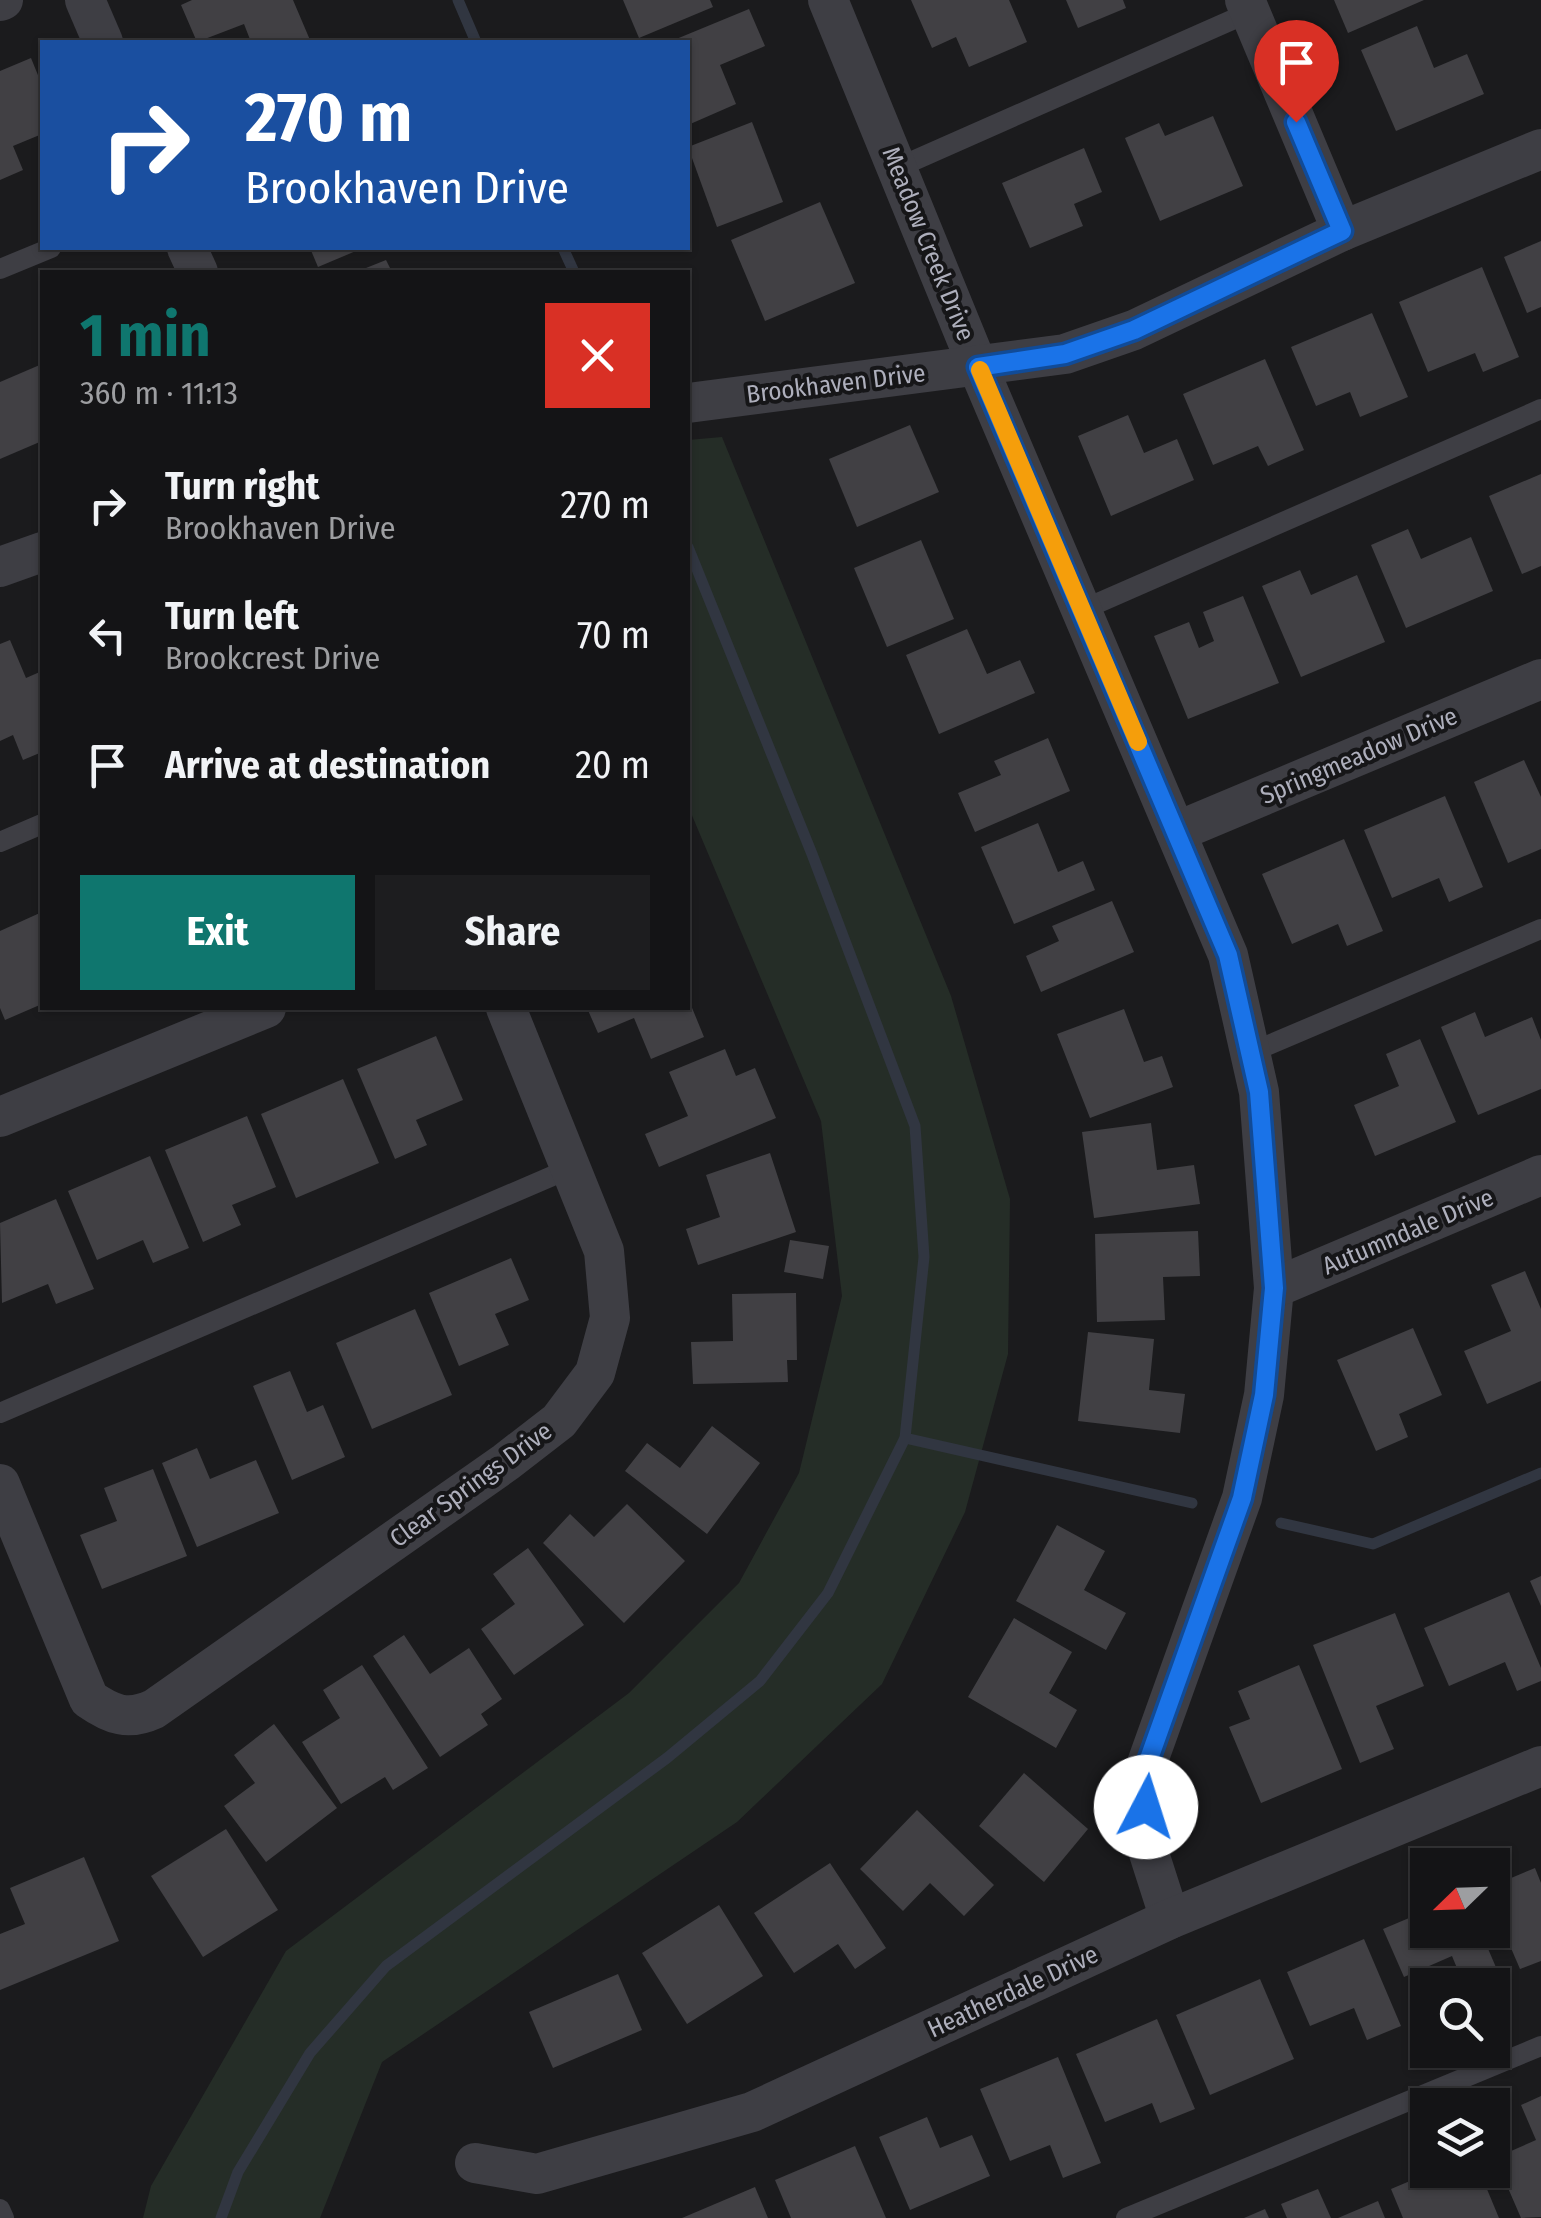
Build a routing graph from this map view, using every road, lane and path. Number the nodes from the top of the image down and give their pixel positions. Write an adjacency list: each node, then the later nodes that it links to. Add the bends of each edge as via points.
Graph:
1 (85, 0): 4 (street)
2 (828, 0): 6 (street, Meadow Creek Drive)
3 (1248, 6): 6 (lane); 7 (street)
4 (102, 40)
5 (1541, 149): 7 (street, Brookhaven Drive)
6 (897, 168): 10 (street, Meadow Creek Drive)
7 (1342, 231): 10 (street, Brookhaven Drive, via 1134,330 1065,354)
8 (47, 250): 9 (lane)
9 (0, 269)
10 (978, 367): 11 (street, Brookhaven Drive); 15 (street, Meadow Creek Drive)
11 (690, 403)
12 (1541, 409): 15 (lane)
13 (40, 553): 14 (street)
14 (0, 567)
15 (1082, 610): 18 (street, Meadow Creek Drive)
16 (1541, 679): 18 (street, Springmeadow Drive)
17 (40, 825): 19 (lane)
18 (1176, 832): 23 (street, Meadow Creek Drive, via 1228,955)
19 (0, 842)
20 (1541, 929): 23 (lane)
21 (261, 1010): 24 (street)
22 (507, 1010): 25 (street, Clear Springs Drive)
23 (1250, 1053): 27 (street, Meadow Creek Drive)
24 (0, 1117)
25 (571, 1168): 28 (lane); 29 (street, Clear Springs Drive, via 604,1250 610,1318 595,1374 559,1421 154,1709 135,1718 109,1713 89,1699)
26 (1541, 1175): 27 (street, Autumndale Drive)
27 (1274, 1288): 31 (street, Meadow Creek Drive, via 1264,1395 1242,1498 1145,1770 1146,1844)
28 (0, 1413)
29 (0, 1484)
30 (1541, 1766): 31 (street, Heatherdale Drive)
31 (1170, 1919): 33 (street, Heatherdale Drive, via 752,2112 537,2174)
32 (1541, 2046): 36 (lane)
33 (476, 2162)
34 (0, 2209): 35 (lane)
35 (4, 2218)
36 (1126, 2218)

